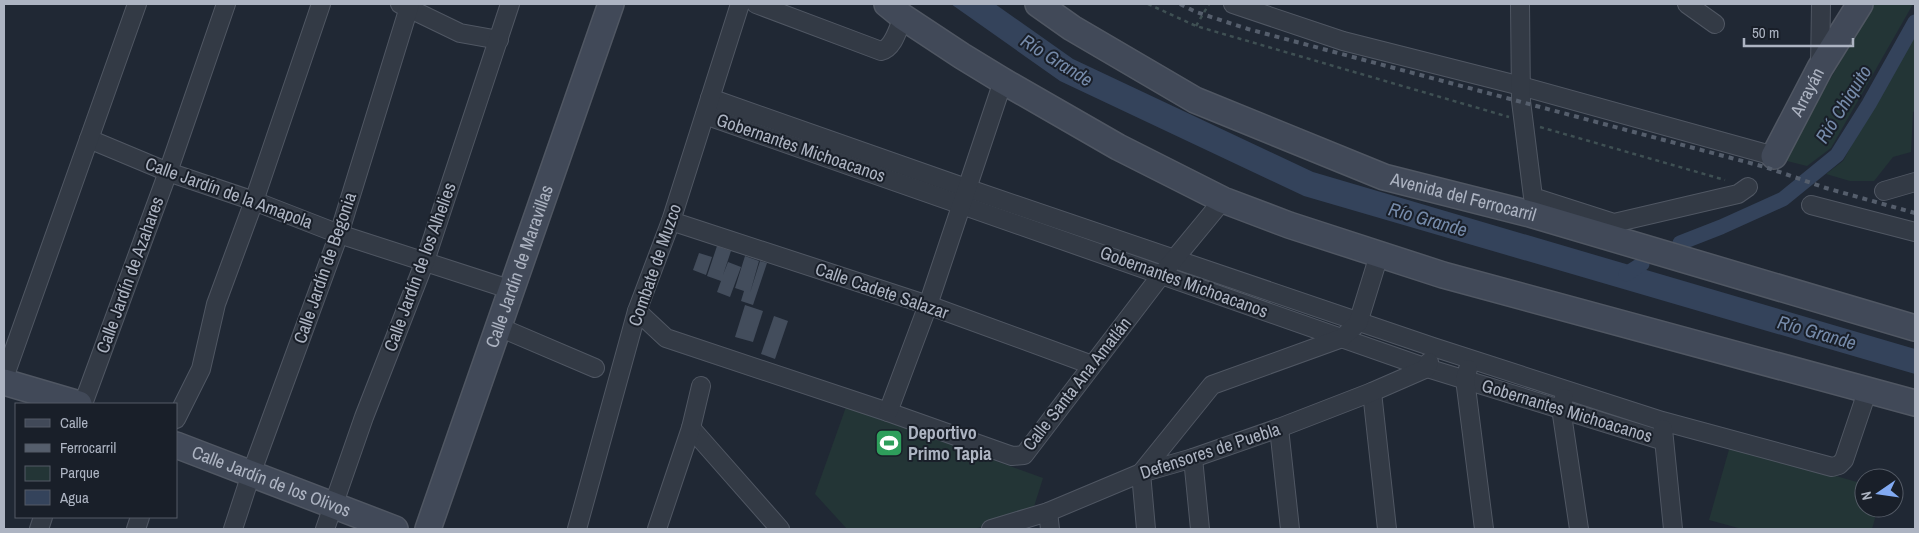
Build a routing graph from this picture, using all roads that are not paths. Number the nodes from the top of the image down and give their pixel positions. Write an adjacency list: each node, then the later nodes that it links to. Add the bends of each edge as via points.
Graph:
1 (137, 4): 22 (street)
2 (226, 4): 24 (street, Calle Jardín de Azahares)
3 (321, 4): 30 (street)
4 (510, 4): 17 (street, Calle Jardín de los Alhelies)
5 (611, 4): 39 (main road, Calle Jardín de Maravillas)
6 (740, 4): 21 (street, Combate de Muzco)
7 (756, 4): 15 (street, via 881,51 887,50 891,43)
8 (1038, 4): 44 (main road, Avenida del Ferrocarril, via 1072,28 1195,100 1384,178 1530,214)
9 (1233, 4): 20 (street, via 1343,41)
10 (1520, 4): 20 (street)
11 (1687, 4): 16 (street)
12 (1821, 4): 18 (street)
13 (1860, 4): 18 (main road, Arrayán)
14 (406, 5): 17 (street, via 460,33); 34 (street, Calle Jardín de Begonia)
15 (895, 10): 19 (main road)
16 (1715, 24)
17 (498, 40): 37 (street, Calle Jardín de los Alhelies)
18 (1820, 68): 23 (main road, Arrayán)
19 (1003, 81): 28 (street); 29 (main road, via 1118,147)
20 (1521, 94): 23 (street); 26 (street, via 1533,197 1614,223 1738,194)
21 (708, 107): 28 (street, Gobernantes Michoacanos); 32 (street, Combate de Muzco)
22 (89, 139): 24 (street, Calle Jardín de la Amapola); 51 (street)
23 (1774, 156)
24 (168, 172): 30 (street, Calle Jardín de la Amapola); 59 (street, Calle Jardín de Azahares)
25 (1915, 182): 27 (street)
26 (1748, 187)
27 (1884, 191)
28 (964, 196): 36 (street, Gobernantes Michoacanos); 38 (street, Gobernantes Michoacanos); 40 (street)
29 (1223, 200): 35 (main road); 36 (street, Calle Santa Ana Amatlán)
30 (254, 201): 34 (street, Calle Jardín de la Amapola); 63 (street, via 216,304 201,369)
31 (1811, 205): 33 (street)
32 (671, 221): 40 (street, Calle Cadete Salazar); 41 (street, Combate de Muzco)
33 (1915, 232)
34 (339, 234): 37 (street, Calle Jardín de la Amapola); 71 (street, Calle Jardín de Begonia)
35 (1379, 255): 42 (street); 55 (main road, via 1442,276)
36 (1174, 258): 38 (street, Calle Santa Ana Amatlán); 42 (street, Gobernantes Michoacanos)
37 (425, 262): 39 (street, Calle Jardín de la Amapola); 72 (street, Calle Jardín de los Alhelies, via 364,417)
38 (1162, 274): 45 (street, Gobernantes Michoacanos); 48 (street, Calle Santa Ana Amatlán)
39 (512, 290): 43 (main road, Calle Jardín de Maravillas)
40 (928, 305): 48 (street, Calle Cadete Salazar); 62 (street)
41 (637, 311): 62 (street, Calle Santa Ana Amatlán, via 666,338); 78 (street, Combate de Muzco)
42 (1358, 322): 45 (street); 46 (street, Gobernantes Michoacanos)
43 (499, 327): 49 (street); 77 (main road, Calle Jardín de Maravillas)
44 (1915, 328)
45 (1342, 338): 50 (street, Gobernantes Michoacanos); 70 (street, via 1212,385)
46 (1433, 347): 47 (street, Gobernantes Michoacanos); 50 (street)
47 (1470, 359): 52 (street); 56 (street, Gobernantes Michoacanos)
48 (1092, 365): 62 (street, Calle Santa Ana Amatlán, via 1024,455 1012,456)
49 (596, 368)
50 (1427, 368): 52 (street, Gobernantes Michoacanos); 57 (street, Defensores de Puebla)
51 (4, 378)
52 (1465, 380): 61 (street, Gobernantes Michoacanos); 86 (street)
53 (4, 382): 58 (main road)
54 (701, 386): 65 (street)
55 (1868, 389): 60 (main road); 64 (street, Gobernantes Michoacanos, via 1844,460 1832,467)
56 (1565, 390): 61 (street); 64 (street, Gobernantes Michoacanos)
57 (1372, 392): 66 (street, Defensores de Puebla); 85 (street)
58 (78, 403)
59 (81, 403)
60 (1915, 403)
61 (1561, 408): 67 (street, Gobernantes Michoacanos); 87 (street)
62 (888, 412)
63 (178, 415)
64 (1662, 421): 67 (street)
65 (691, 428): 79 (street); 80 (street)
66 (1279, 428): 69 (street, Defensores de Puebla); 84 (street)
67 (1664, 441): 88 (street)
68 (178, 446): 71 (main road, Calle Jardín de los Olivos)
69 (1193, 458): 70 (street, Defensores de Puebla); 83 (street)
70 (1141, 473): 73 (street, Defensores de Puebla); 82 (street)
71 (251, 474): 72 (main road, Calle Jardín de los Olivos); 74 (street, Calle Jardín de Begonia)
72 (334, 505): 75 (street, Calle Jardín de los Alhelies); 76 (main road, Calle Jardín de los Olivos)
73 (1049, 521): 81 (street, Defensores de Puebla)
74 (233, 529)
75 (325, 529)
76 (395, 529)
77 (428, 529)
78 (577, 529)
79 (657, 529)
80 (780, 529)
81 (990, 529)
82 (1146, 529)
83 (1200, 529)
84 (1290, 529)
85 (1387, 529)
86 (1484, 529)
87 (1579, 529)
88 (1673, 529)

